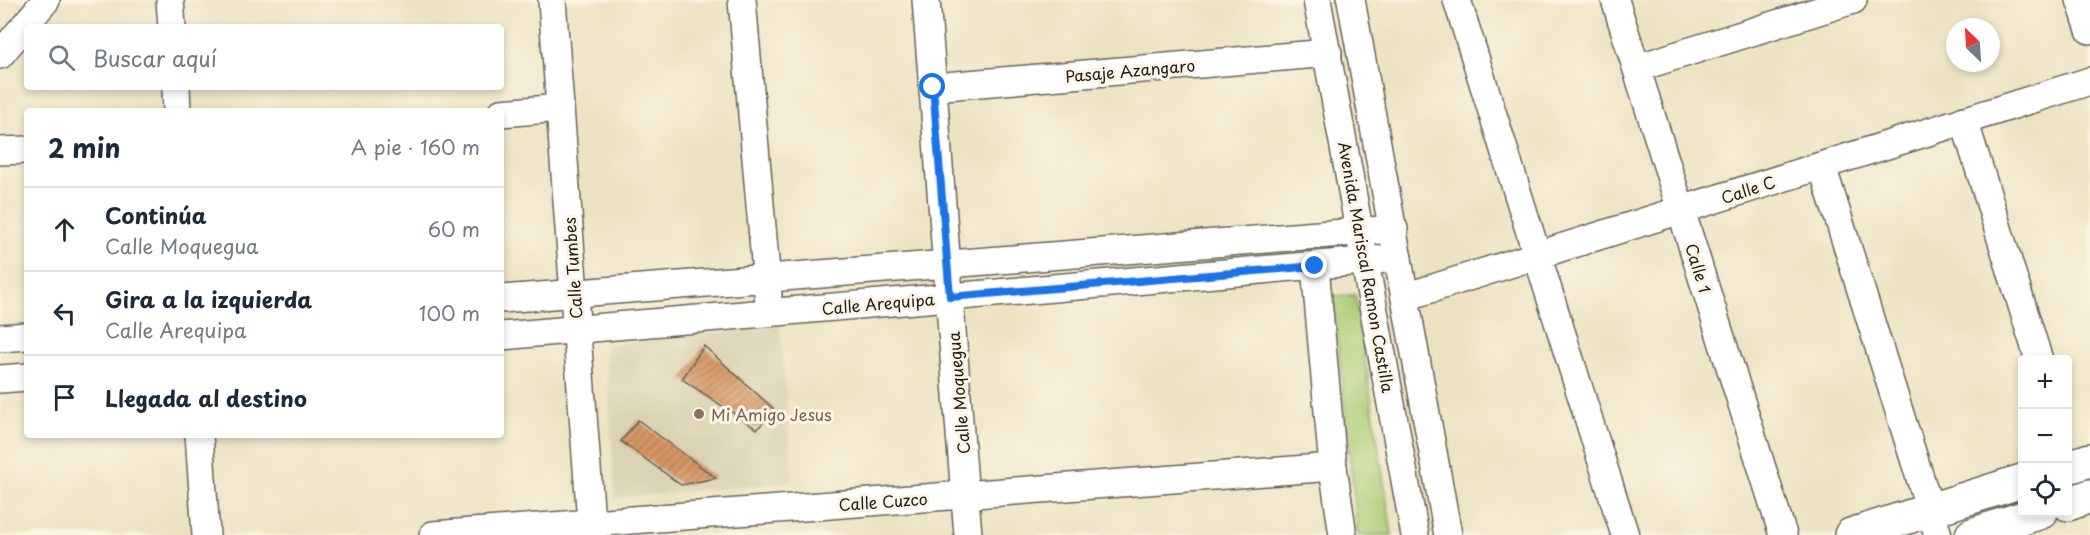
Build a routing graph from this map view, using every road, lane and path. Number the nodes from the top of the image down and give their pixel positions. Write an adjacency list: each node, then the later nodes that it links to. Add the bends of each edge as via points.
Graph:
1 (46, 0): 12 (street)
2 (170, 0): 13 (street)
3 (552, 0): 23 (street, Calle Tumbes)
4 (742, 0): 37 (street)
5 (926, 0): 20 (street, Calle Moquegua)
6 (1317, 0): 16 (street, Avenida Mariscal Ramon Castilla)
7 (1351, 0): 30 (street, Avenida Mariscal Ramon Castilla)
8 (1457, 0): 32 (street)
9 (1616, 0): 18 (street, Calle 1)
10 (1853, 0): 18 (street)
11 (2080, 0): 15 (street)
12 (26, 24)
13 (172, 24)
14 (24, 26): 17 (street)
15 (2090, 30)
16 (1328, 53): 20 (street, Pasaje Azangaro); 31 (street, Avenida Mariscal Ramon Castilla)
17 (0, 55)
18 (1637, 68): 29 (street, Calle 1)
19 (2090, 81): 25 (street, Calle C)
20 (933, 87): 35 (street, Calle Moquegua)
21 (176, 90): 22 (street)
22 (177, 108)
23 (560, 108): 24 (street); 38 (street, Calle Tumbes)
24 (504, 113)
25 (1964, 120): 28 (street, Calle C); 47 (street)
26 (24, 150): 27 (street)
27 (0, 151)
28 (1821, 166): 29 (street, Calle C); 57 (street)
29 (1681, 210): 32 (street, Calle C); 66 (street, Calle 1)
30 (1394, 229): 31 (street, Calle Arequipa); 33 (street, Avenida Mariscal Ramon Castilla)
31 (1362, 232): 34 (street, Avenida Mariscal Ramon Castilla); 35 (street, Calle Arequipa)
32 (1537, 255): 40 (street, Calle C); 65 (street)
33 (1398, 258): 34 (street, Calle Arequipa); 40 (street, Avenida Mariscal Ramon Castilla)
34 (1367, 261): 36 (street, Calle Arequipa); 63 (street, Avenida Mariscal Ramon Castilla)
35 (947, 264): 37 (street, Calle Arequipa); 39 (street, Calle Moquegua)
36 (1315, 266): 39 (street, Calle Arequipa); 51 (street)
37 (766, 278): 38 (street, Calle Arequipa); 42 (street)
38 (574, 293): 41 (street, Calle Arequipa); 43 (street, Calle Tumbes)
39 (950, 297): 42 (street, Calle Arequipa); 53 (street, Calle Moquegua)
40 (1405, 297): 64 (street, Avenida Mariscal Ramon Castilla)
41 (504, 299)
42 (769, 313): 43 (street, Calle Arequipa)
43 (576, 329): 45 (street, Calle Arequipa); 58 (street, Calle Tumbes)
44 (24, 336): 46 (street)
45 (504, 336)
46 (0, 338)
47 (2037, 355)
48 (24, 376): 49 (street)
49 (0, 379)
50 (199, 438): 59 (street)
51 (1333, 467): 53 (street, Calle Cuzco); 62 (street)
52 (2018, 483): 57 (street)
53 (966, 495): 58 (street, Calle Cuzco); 61 (street, Calle Moquegua)
54 (2090, 496): 55 (street)
55 (2072, 502)
56 (2028, 517): 68 (street)
57 (1934, 522): 67 (street)
58 (591, 529): 60 (street, Calle Cuzco)
59 (206, 535)
60 (433, 535)
61 (968, 535)
62 (1343, 535)
63 (1415, 535)
64 (1448, 535)
65 (1625, 535)
66 (1783, 535)
67 (1851, 535)
68 (1972, 535)

